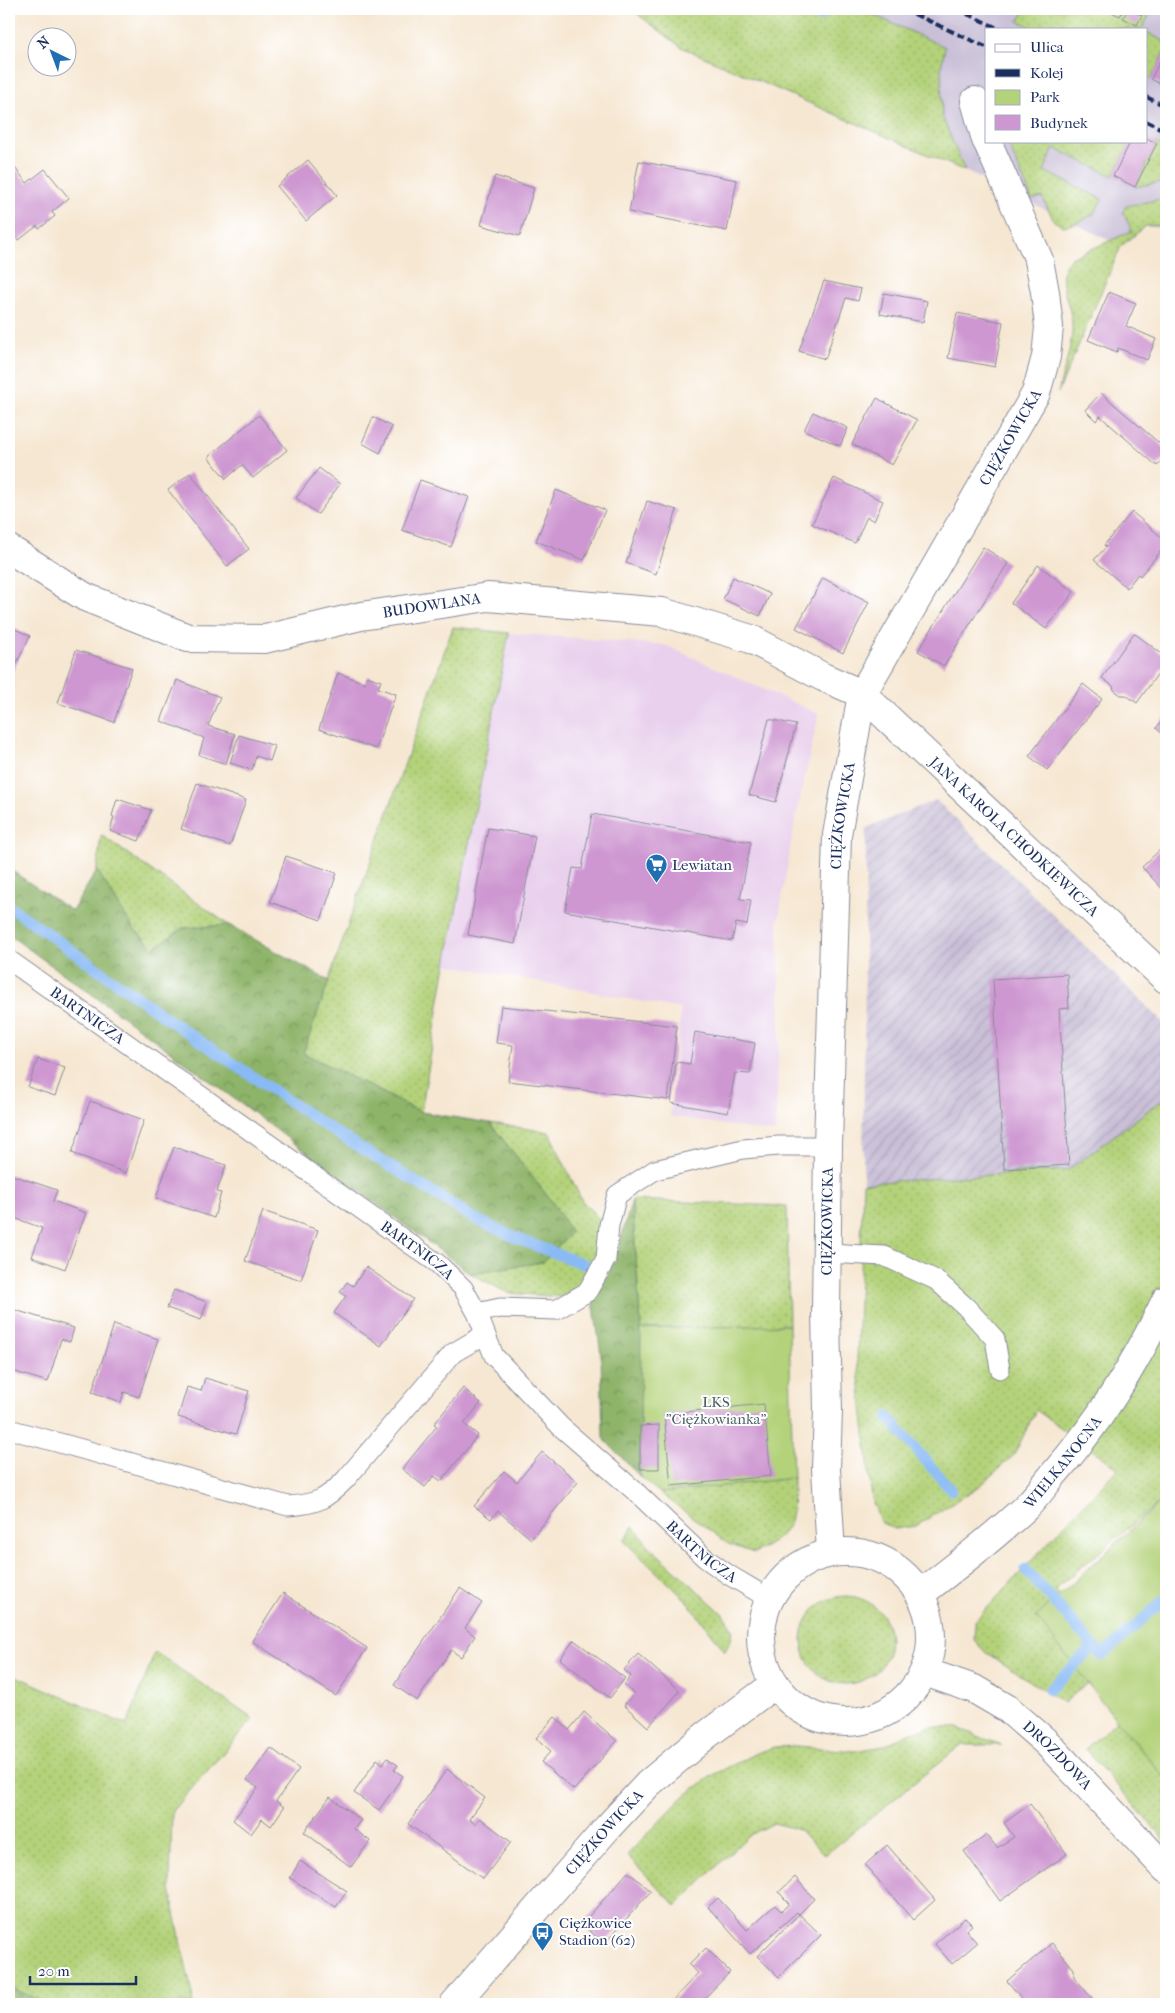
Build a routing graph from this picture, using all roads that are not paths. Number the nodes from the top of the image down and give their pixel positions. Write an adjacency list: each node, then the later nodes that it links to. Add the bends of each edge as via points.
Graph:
1 (975, 101): 2 (street, CIĘŻKOWICKA)
2 (985, 134)
3 (988, 142): 5 (street, CIĘŻKOWICKA, via 1039,260 1049,327 1046,357 1036,393)
4 (9, 549): 5 (street, BUDOWLANA, via 85,597 188,638 265,639 361,616 488,597 662,612 752,640)
5 (862, 694): 7 (street, JANA KAROLA CHODKIEWICZA); 8 (street, CIĘŻKOWICKA, via 837,834)
6 (9, 960): 11 (lane, BARTNICZA, via 437,1263 463,1288)
7 (1166, 979)
8 (828, 1146): 9 (street, CIĘŻKOWICKA); 11 (lane, via 743,1149 655,1170 617,1195 609,1225 606,1259 587,1292 556,1310 500,1308)
9 (827, 1253): 13 (lane, via 884,1256 936,1280 995,1339); 15 (street, CIĘŻKOWICKA, via 826,1469)
10 (1166, 1300): 16 (street, WIELKANOCNA, via 1108,1406 1069,1458 1027,1506)
11 (477, 1313): 12 (lane, BARTNICZA)
12 (484, 1335): 14 (lane, via 453,1353 345,1480 330,1495 309,1505 288,1506); 17 (lane, BARTNICZA, via 494,1356 561,1427 705,1558)
13 (1000, 1369)
14 (9, 1429)
15 (832, 1553): 16 (street, via 856,1552 882,1559 905,1574); 17 (street, via 803,1563 781,1581)
16 (920, 1594): 18 (street, via 930,1619 932,1646)
17 (768, 1598): 19 (street, via 760,1640)
18 (925, 1672): 19 (street, via 912,1693 893,1709 871,1719 846,1723 822,1719 800,1709); 20 (street, DROZDOWA, via 974,1689 1008,1709 1047,1742)
19 (775, 1684): 21 (street, CIĘŻKOWICKA, via 648,1784)
20 (1166, 1869)
21 (461, 2002)

